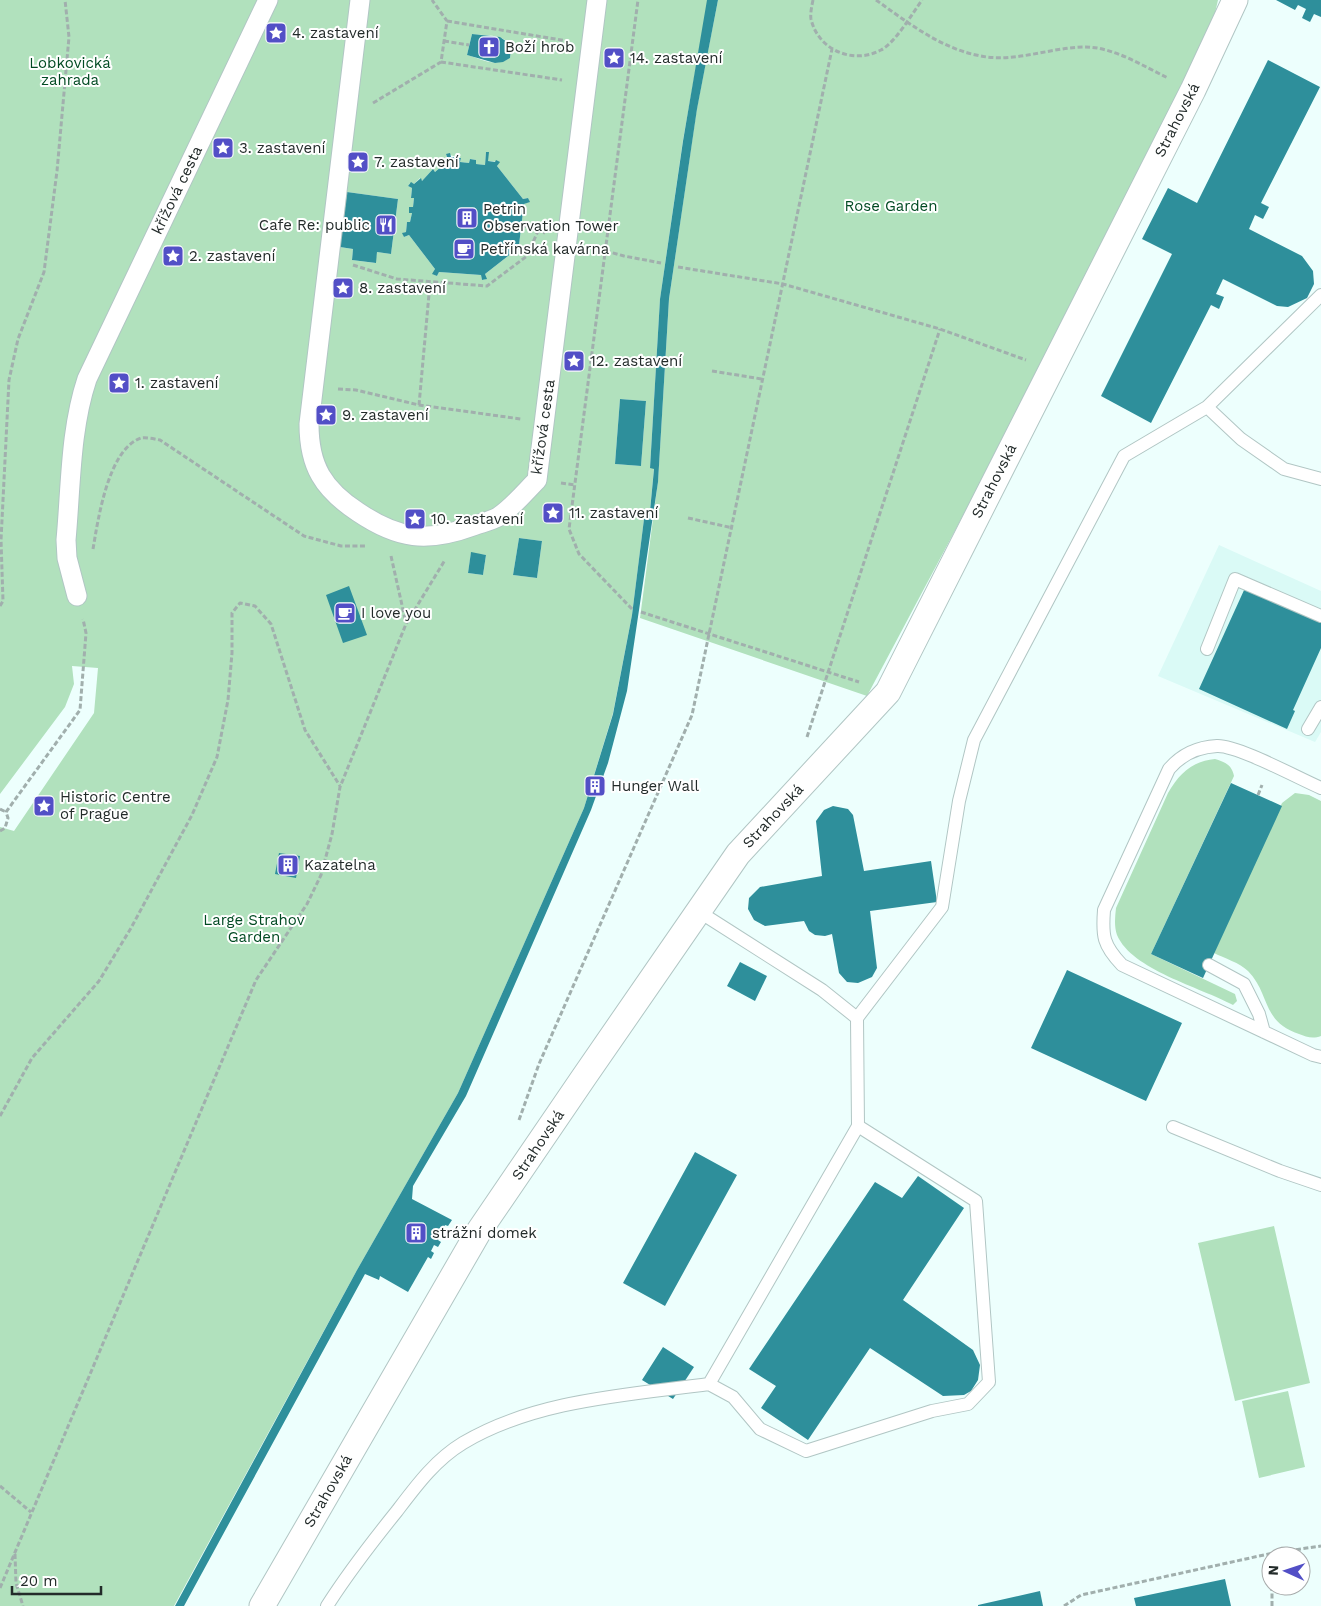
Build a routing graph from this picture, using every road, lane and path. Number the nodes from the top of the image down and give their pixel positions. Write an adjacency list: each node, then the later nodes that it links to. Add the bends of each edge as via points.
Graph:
1 (65, 0): 43 (path, via 69,37 44,272 18,339 9,380 1,540 3,601)
2 (268, 0): 42 (street, křížová cesta, via 86,379 76,424 66,540)
3 (360, 0): 20 (street, křížová cesta)
4 (432, 0): 11 (path)
5 (597, 0): 15 (street, křížová cesta)
6 (638, 0): 44 (path, via 570,529 579,554)
7 (813, 0): 16 (path, via 811,18 821,39)
8 (876, 0): 12 (path)
9 (922, 0): 12 (path)
10 (1236, 0): 19 (street, Strahovská)
11 (447, 21): 13 (path); 15 (path)
12 (906, 21): 16 (path, via 882,50 867,56 850,56); 19 (path, via 940,42 977,56 1012,58 1084,47 1107,50)
13 (444, 41): 14 (path); 17 (path)
14 (469, 45)
15 (591, 45): 18 (street, křížová cesta)
16 (832, 49): 25 (path)
17 (441, 62): 18 (path); 20 (path)
18 (586, 84): 38 (street, křížová cesta, via 537,480 498,517)
19 (1193, 90): 28 (street, Strahovská)
20 (346, 119): 38 (street, křížová cesta, via 309,424 313,458 318,473 330,490 388,530 419,537)
21 (538, 231): 24 (path, via 527,256 487,286)
22 (359, 265): 24 (path, via 396,279)
23 (678, 267): 25 (path)
24 (430, 283): 32 (path)
25 (783, 284): 27 (path); 30 (path)
26 (1321, 295): 33 (lane)
27 (940, 329): 28 (path); 51 (path)
28 (1050, 368): 52 (street, Strahovská)
29 (712, 371): 30 (path)
30 (762, 379): 37 (path)
31 (340, 389): 32 (path)
32 (419, 405): 34 (path)
33 (1207, 407): 35 (lane, via 1241,439 1284,469); 63 (lane, via 1124,456 974,740 959,800 942,907)
34 (506, 417)
35 (1321, 479)
36 (688, 518): 37 (path)
37 (733, 528): 49 (path)
38 (464, 530): 47 (path)
39 (304, 536): 41 (path, via 160,440 143,438 131,444 115,466 99,514)
40 (390, 549): 47 (path)
41 (92, 558)
42 (77, 596)
43 (0, 606)
44 (632, 609)
45 (641, 612): 49 (path)
46 (1321, 616): 50 (lane, via 1235,579)
47 (406, 624): 56 (path)
48 (86, 633): 59 (path, via 80,710)
49 (710, 634): 51 (path); 68 (path, via 692,715 539,1064)
50 (1207, 649)
51 (828, 672): 52 (path); 55 (path)
52 (888, 692): 61 (street, Strahovská, via 738,854)
53 (1321, 707): 54 (lane)
54 (1308, 729)
55 (804, 746)
56 (340, 787): 66 (path, via 305,730 271,624 255,606 240,603 232,613 228,700 217,756 192,815 131,928 98,980 32,1058); 73 (path, via 321,875 307,904 256,980)
57 (1321, 788): 64 (lane, via 1234,749 1218,746 1179,757 1169,769 1104,910 1102,932 1108,951 1122,965)
58 (0, 809): 59 (path)
59 (6, 812): 60 (path, via 5,828)
60 (0, 831)
61 (698, 911): 63 (lane, via 822,990); 78 (street, Strahovská, via 479,1231)
62 (1209, 965): 64 (lane, via 1244,984)
63 (856, 1018): 67 (lane)
64 (1264, 1032): 65 (lane)
65 (1321, 1057)
66 (0, 1116)
67 (858, 1126): 71 (lane); 71 (lane, via 976,1201 989,1382 968,1404 932,1411 806,1451 760,1429 733,1397)
68 (516, 1127)
69 (1173, 1127): 70 (lane)
70 (1321, 1185)
71 (709, 1384): 79 (lane, via 614,1397 527,1414 462,1443 429,1470 353,1566)
72 (0, 1486): 73 (path)
73 (31, 1512): 74 (path)
74 (15, 1551): 76 (path); 77 (path, via 16,1583)
75 (1261, 1556): 80 (path, via 1081,1594)
76 (0, 1588)
77 (23, 1606)
78 (262, 1606)
79 (327, 1606)
80 (1064, 1606)

